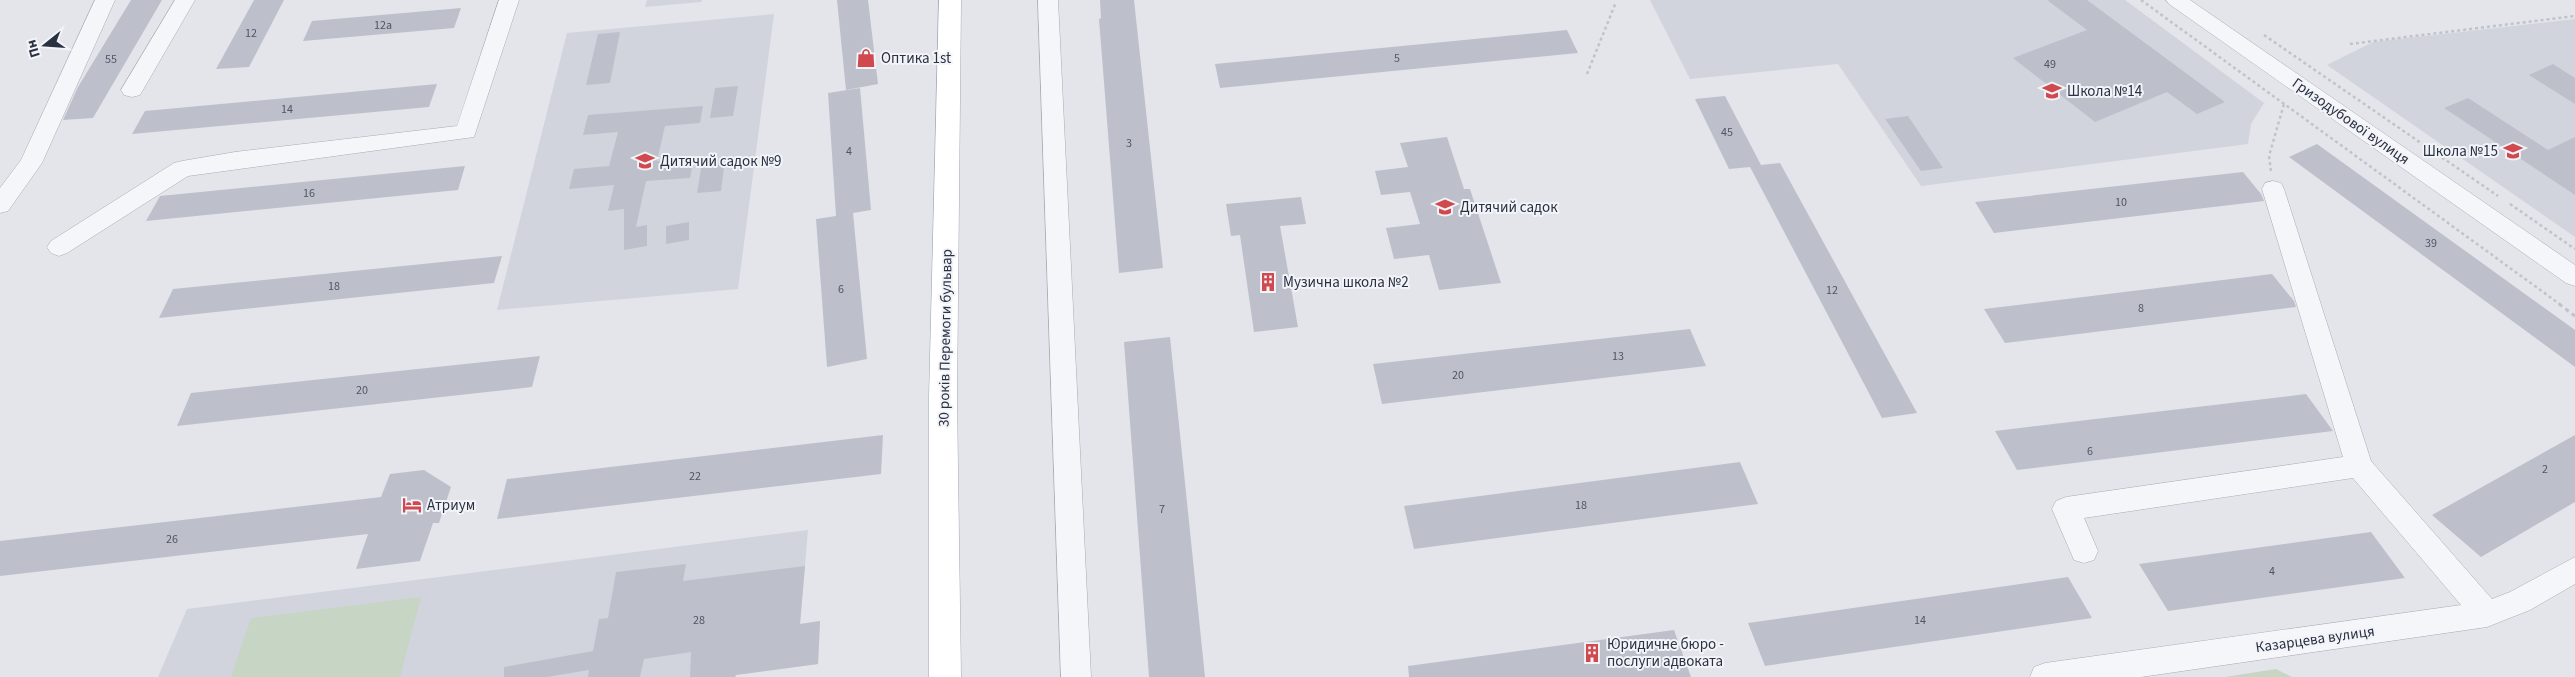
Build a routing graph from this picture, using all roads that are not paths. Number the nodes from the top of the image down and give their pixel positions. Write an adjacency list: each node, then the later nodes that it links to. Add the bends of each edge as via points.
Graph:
1 (104, 0): 9 (street, via 31,163)
2 (185, 0): 7 (street)
3 (509, 0): 10 (street, via 466,132 182,169)
4 (950, 0): 16 (main road, 30 років Перемоги бульвар, via 943,398)
5 (1048, 0): 17 (street)
6 (2176, 0): 11 (street, Гризодубової вулиця)
7 (132, 90)
8 (2273, 189): 12 (street)
9 (0, 205)
10 (59, 247)
11 (2575, 277)
12 (2358, 466): 13 (street, via 2066,509); 15 (street)
13 (2084, 551)
14 (2575, 569): 15 (street, Казарцева вулиця, via 2520,602)
15 (2487, 614): 18 (street, Казарцева вулиця)
16 (944, 677)
17 (1076, 677)
18 (2044, 677)

